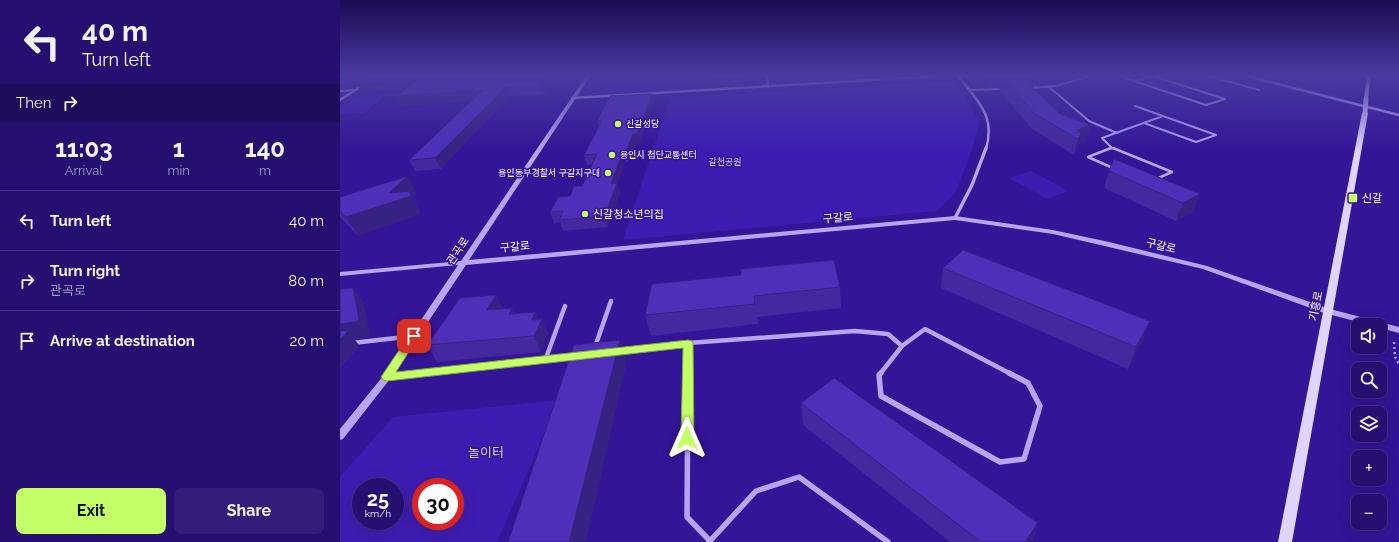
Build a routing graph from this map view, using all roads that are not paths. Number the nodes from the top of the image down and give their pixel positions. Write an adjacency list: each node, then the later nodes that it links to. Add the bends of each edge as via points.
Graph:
1 (570, 100): 15 (street, 관곡로)
2 (976, 100): 14 (street, via 990,123 987,147 968,195)
3 (1065, 100): 12 (lane, via 1089,121)
4 (1192, 100): 5 (lane, via 1206,105)
5 (1219, 100)
6 (1341, 100): 9 (street)
7 (1366, 100): 19 (main road, 기흥로, bridge)
8 (1135, 106): 10 (lane)
9 (1399, 115)
10 (1163, 116): 11 (lane); 11 (lane, via 1216,135 1196,142)
11 (1144, 123): 12 (lane)
12 (1117, 133): 13 (lane, via 1102,138)
13 (1112, 148): 13 (lane, via 1088,157 1147,183 1172,172)
14 (955, 218): 15 (street, 구갈로); 19 (street, 구갈로, via 1053,232 1198,265)
15 (464, 262): 16 (street, 구갈로); 21 (street, 관곡로)
16 (340, 274)
17 (611, 301): 26 (street)
18 (565, 306): 28 (street)
19 (1327, 311): 20 (street, 구갈로); 33 (main road, 기흥로)
20 (1396, 329)
21 (414, 336): 23 (street); 29 (street, 관곡로)
22 (688, 343): 24 (street, via 855,331 888,334); 25 (street); 31 (street, via 687,517)
23 (347, 344)
24 (902, 346): 24 (street, via 879,375 881,396 1000,462 1024,459 1040,406 1028,382 925,329)
25 (609, 352)
26 (593, 354)
27 (577, 355): 28 (street)
28 (546, 358): 29 (street)
29 (387, 377): 30 (street, 관곡로)
30 (340, 436)
31 (709, 542): 32 (street, via 756,491 799,477)
32 (888, 542)
33 (1285, 542)

